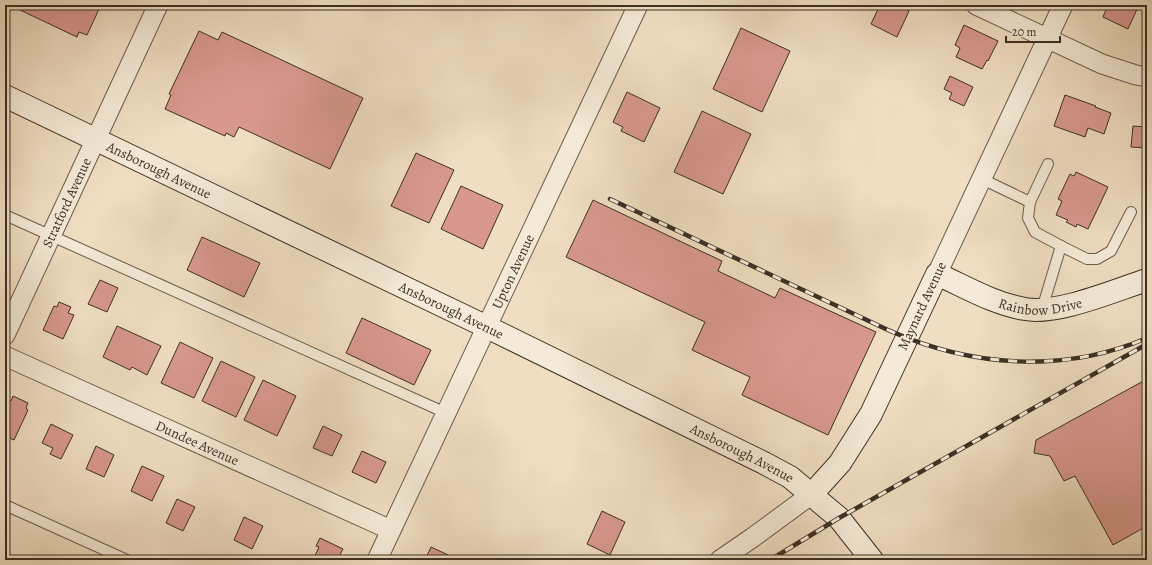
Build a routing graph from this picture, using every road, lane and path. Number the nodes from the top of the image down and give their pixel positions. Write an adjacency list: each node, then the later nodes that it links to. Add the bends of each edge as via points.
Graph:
1 (158, 5): 8 (street, Stratford Avenue)
2 (637, 5): 19 (street, Upton Avenue)
3 (976, 5): 5 (street)
4 (1063, 5): 5 (street, Maynard Avenue)
5 (1048, 39): 6 (street, via 1102,64); 10 (street, Maynard Avenue)
6 (1147, 77)
7 (5, 96): 8 (main road, Ansborough Avenue)
8 (96, 139): 14 (street, Stratford Avenue); 19 (main road, Ansborough Avenue)
9 (1048, 164): 11 (lane)
10 (982, 179): 11 (lane); 16 (street, Maynard Avenue)
11 (1030, 202): 15 (lane, via 1028,218 1035,232)
12 (1131, 212): 15 (lane, via 1111,251 1096,259 1087,259)
13 (5, 215): 14 (lane)
14 (51, 236): 20 (street, Stratford Avenue); 22 (lane)
15 (1060, 246): 18 (lane)
16 (937, 274): 18 (main road, Rainbow Drive, via 1002,304 1027,310); 23 (main road, Maynard Avenue, via 871,414 840,463)
17 (1147, 280): 18 (main road, Rainbow Drive, via 1076,303)
18 (1042, 309)
19 (486, 327): 22 (street, Upton Avenue); 23 (main road, Ansborough Avenue, via 764,463 790,477)
20 (5, 335)
21 (5, 356): 25 (street, Dundee Avenue)
22 (446, 413): 25 (street, Upton Avenue)
23 (812, 494): 28 (street, Maynard Avenue); 29 (main road, Ansborough Avenue, via 839,518)
24 (5, 505): 26 (lane)
25 (391, 530): 27 (street, Upton Avenue)
26 (127, 560)
27 (376, 560)
28 (720, 560)
29 (872, 560)

